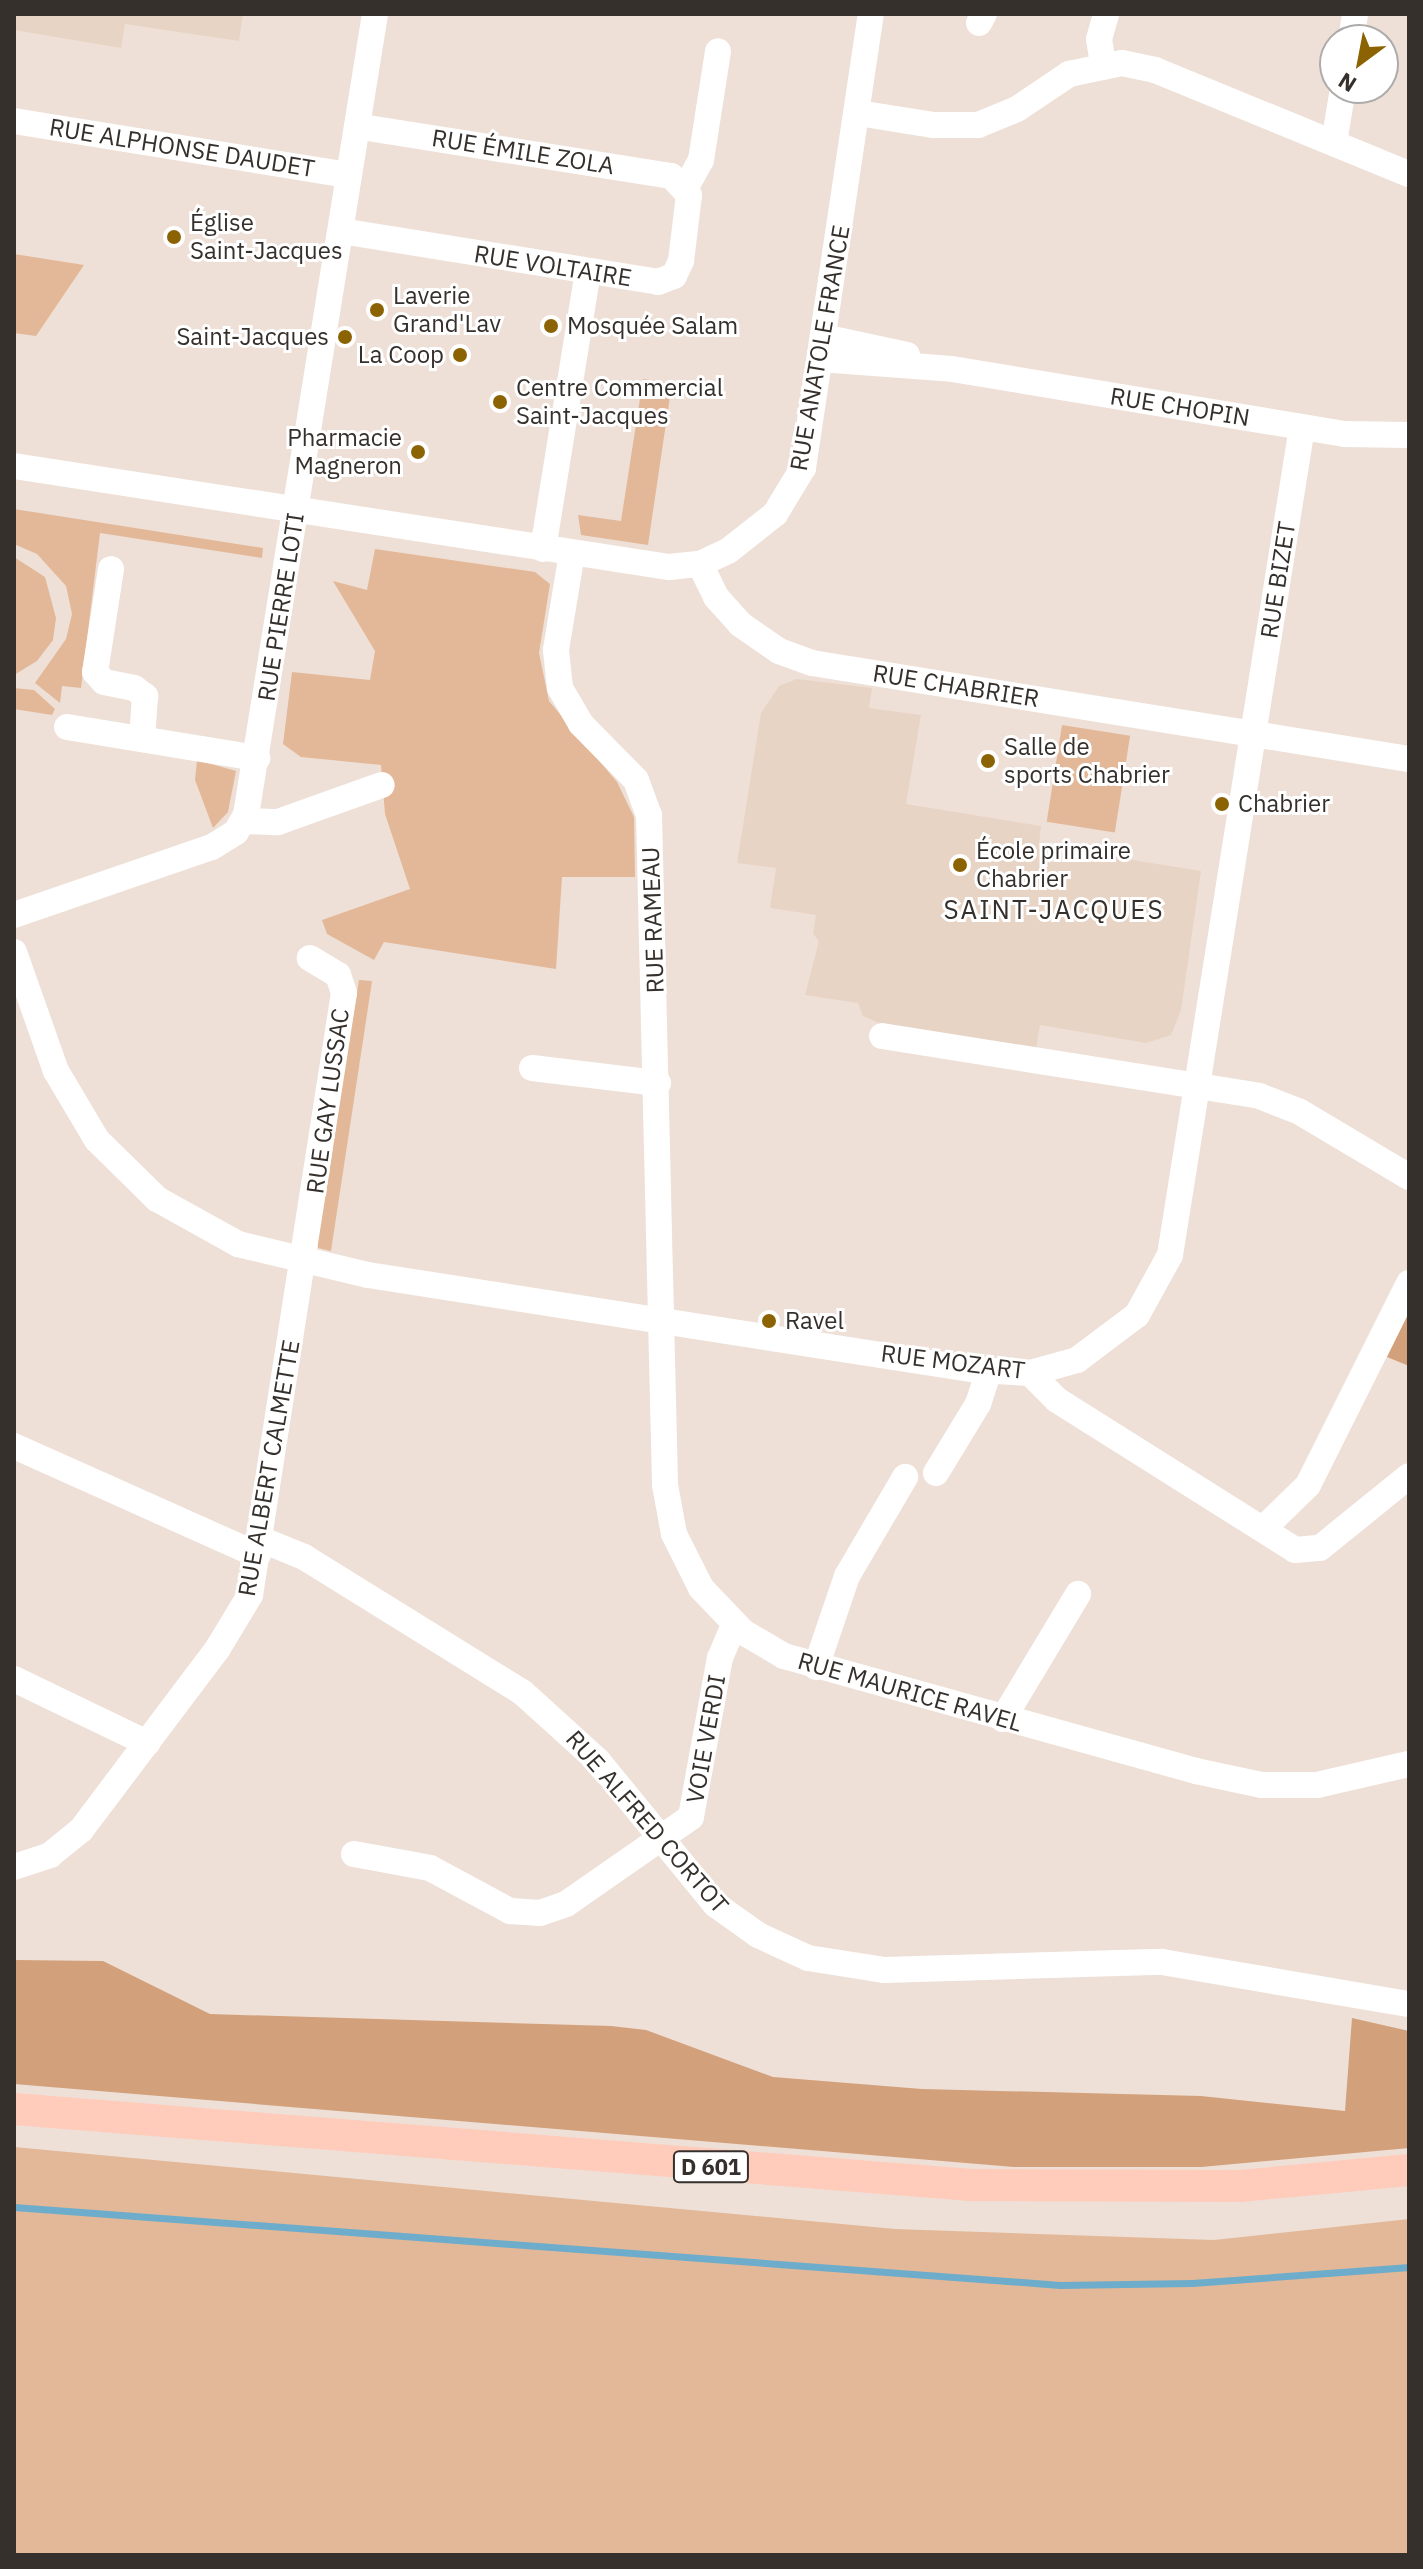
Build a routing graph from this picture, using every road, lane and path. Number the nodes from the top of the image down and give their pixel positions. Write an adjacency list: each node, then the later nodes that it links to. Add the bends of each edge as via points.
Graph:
1 (375, 14): 9 (street, RUE PIERRE LOTI)
2 (871, 14): 7 (street, RUE ANATOLE FRANCE)
3 (1106, 14): 5 (street, via 1099,39)
4 (718, 51): 13 (street, via 701,160)
5 (1103, 64): 7 (street, via 1069,74 1017,109 978,125 934,125); 10 (street, via 1155,70)
6 (1340, 104): 10 (street)
7 (858, 113): 16 (street, RUE ANATOLE FRANCE)
8 (14, 121): 12 (street, RUE ALPHONSE DAUDET)
9 (357, 126): 12 (street, RUE PIERRE LOTI); 13 (street, RUE ÉMILE ZOLA, via 671,176)
10 (1334, 143): 11 (street)
11 (1409, 174)
12 (349, 175): 14 (street, RUE PIERRE LOTI)
13 (686, 187): 15 (street, RUE VOLTAIRE, via 690,206 674,276 658,282)
14 (341, 231): 15 (street, RUE VOLTAIRE); 20 (street, RUE PIERRE LOTI)
15 (588, 272): 21 (street)
16 (822, 348): 17 (street, RUE CHOPIN); 23 (street, RUE ANATOLE FRANCE, via 796,486 747,539)
17 (1302, 427): 18 (street, RUE CHOPIN, via 1372,437); 26 (street, RUE BIZET)
18 (1409, 435)
19 (14, 466): 20 (street, RUE ANATOLE FRANCE)
20 (297, 509): 21 (street, RUE ANATOLE FRANCE); 28 (street, RUE PIERRE LOTI)
21 (543, 549): 22 (street, RUE ANATOLE FRANCE)
22 (572, 553): 23 (street, RUE ANATOLE FRANCE, via 669,567); 37 (street, RUE RAMEAU, via 556,650 557,678 575,716 628,770 647,806)
23 (700, 564): 26 (street, RUE CHABRIER, via 732,616 758,638 801,660)
24 (111, 569): 27 (street, via 95,672 104,682 134,688 145,696)
25 (67, 727): 27 (street)
26 (1254, 732): 29 (street); 38 (street, RUE MOZART)
27 (142, 739): 28 (street)
28 (257, 758): 31 (street, RUE PIERRE LOTI)
29 (1409, 759)
30 (382, 785): 31 (street, via 278,822)
31 (244, 821): 32 (street, via 222,843)
32 (14, 915)
33 (14, 952): 40 (street, RUE MOZART, via 60,1081 115,1161 157,1199 202,1228 252,1249)
34 (310, 958): 40 (street, RUE GAY LUSSAC, via 338,975 344,993)
35 (882, 1036): 38 (street)
36 (532, 1068): 37 (street)
37 (658, 1083): 42 (street, RUE RAMEAU)
38 (1199, 1085): 39 (street, via 1290,1107); 44 (street, RUE MOZART, via 1173,1243 1158,1283 1137,1315 1101,1347 1067,1364)
39 (1409, 1177)
40 (304, 1262): 42 (street, RUE MOZART); 50 (street, RUE ALBERT CALMETTE)
41 (1409, 1283): 49 (street, via 1308,1485)
42 (663, 1321): 43 (street, RUE MOZART); 52 (street, RUE MAURICE RAVEL, via 667,1508 689,1570)
43 (989, 1371): 44 (street, RUE MOZART); 46 (street, via 978,1404)
44 (1030, 1373): 49 (street, via 1050,1395)
45 (14, 1446): 50 (street, RUE ALFRED CORTOT)
46 (936, 1473)
47 (1409, 1476): 49 (street, via 1333,1539 1302,1552)
48 (905, 1477): 53 (street, via 847,1576)
49 (1263, 1529)
50 (259, 1547): 56 (street, RUE ALBERT CALMETTE, via 253,1587 240,1615); 58 (street, RUE ALFRED CORTOT, via 304,1557 522,1692 598,1761)
51 (1078, 1594): 55 (street)
52 (734, 1625): 53 (street, RUE MAURICE RAVEL, via 772,1650); 58 (street, VOIE VERDI, via 720,1658 697,1803 686,1824)
53 (816, 1667): 55 (street, RUE MAURICE RAVEL)
54 (14, 1679): 56 (street)
55 (1003, 1719): 57 (street, RUE MAURICE RAVEL, via 1262,1785 1334,1783)
56 (147, 1743): 60 (street, RUE ALBERT CALMETTE, via 74,1837 50,1855)
57 (1409, 1764)
58 (661, 1842): 59 (street, VOIE VERDI, via 566,1904 531,1914 500,1907 419,1864); 61 (street, RUE ALFRED CORTOT, via 736,1922 824,1962 896,1970 1162,1962)
59 (354, 1854)
60 (14, 1867)
61 (1409, 2004)
62 (14, 2109): 64 (main road, D 601, via 961,2185 1198,2187)
63 (14, 2128): 65 (main road, D 601, via 979,2205 1209,2207)
64 (1409, 2170)
65 (1409, 2190)

